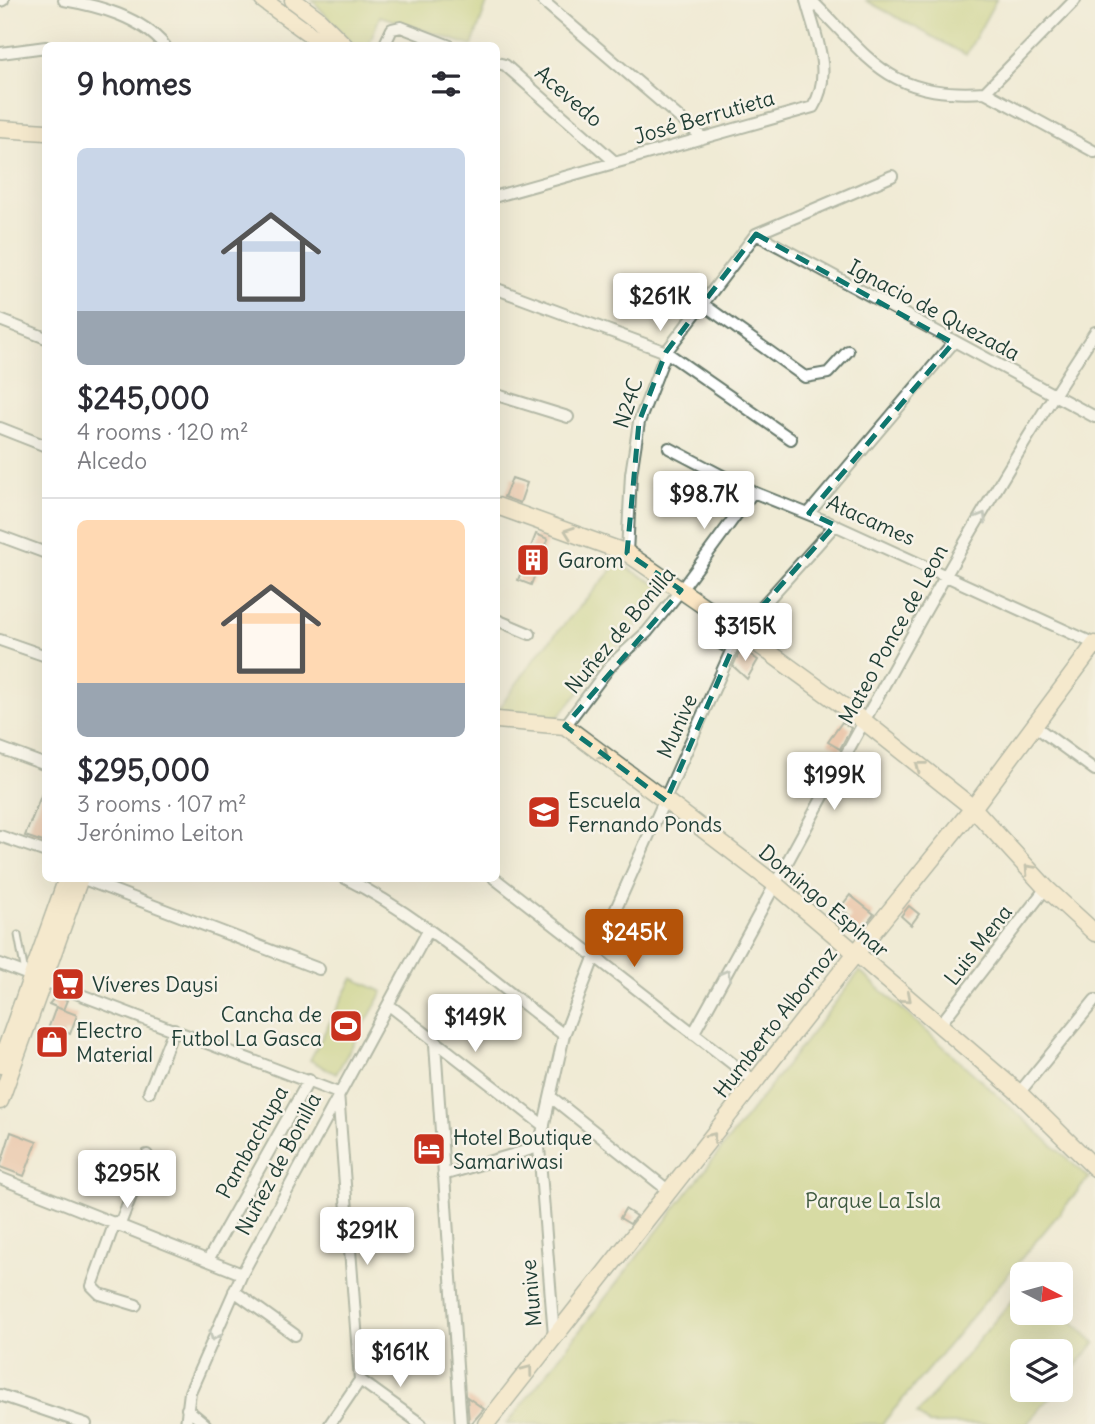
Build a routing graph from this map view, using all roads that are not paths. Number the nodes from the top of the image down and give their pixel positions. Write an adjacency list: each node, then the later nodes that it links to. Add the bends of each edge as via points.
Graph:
1 (64, 0): 7 (street, via 125,17)
2 (263, 0): 8 (street)
3 (293, 0): 9 (street)
4 (542, 0): 18 (street)
5 (809, 0): 15 (street, José Berrutieta, via 880,69 910,87 946,94); 18 (street, José Berrutieta, via 825,74 822,93 813,107)
6 (1075, 0): 15 (street)
7 (162, 42)
8 (321, 42)
9 (341, 42)
10 (386, 42): 11 (street, via 392,29 401,27)
11 (440, 42)
12 (42, 48): 13 (street)
13 (1, 53)
14 (500, 63): 20 (street, Acevedo)
15 (985, 92): 19 (street)
16 (0, 129): 17 (street)
17 (42, 132)
18 (702, 137): 20 (street, José Berrutieta)
19 (1095, 152)
20 (615, 162): 22 (street, José Berrutieta)
21 (892, 176): 23 (street, N24C)
22 (500, 195)
23 (756, 234): 25 (street, N24C); 29 (street, Ignacio de Quezada)
24 (500, 290): 31 (street)
25 (703, 304): 30 (street, via 805,377 828,373); 31 (street, N24C)
26 (0, 320): 28 (street)
27 (1095, 332): 33 (street, Mateo Ponce de Leon)
28 (42, 336)
29 (953, 343): 33 (street, Ignacio de Quezada); 42 (street)
30 (848, 351)
31 (666, 352): 37 (street); 46 (street, N24C, via 639,422)
32 (500, 396): 34 (street)
33 (1053, 396): 35 (street, Ignacio de Quezada); 47 (street, Mateo Ponce de Leon, one-way to 33)
34 (568, 417)
35 (1095, 417)
36 (0, 428): 38 (street)
37 (792, 439)
38 (42, 444)
39 (669, 448): 40 (street, Atacames)
40 (753, 492): 42 (street, Atacames); 48 (street, Nuñez de Bonilla)
41 (500, 507): 46 (street, one-way to 41)
42 (808, 513): 43 (street, Atacames)
43 (835, 525): 47 (street, Atacames); 50 (street, Munive)
44 (0, 536): 45 (street)
45 (42, 552)
46 (627, 553): 48 (street)
47 (947, 576): 53 (street, Atacames); 56 (street, Mateo Ponce de Leon)
48 (681, 590): 50 (street); 57 (street, Nuñez de Bonilla, via 647,632 611,665)
49 (500, 621): 51 (street)
50 (740, 631): 56 (street); 62 (street, Munive)
51 (530, 634)
52 (0, 640): 54 (street)
53 (1095, 644): 58 (street, Humberto Albornoz)
54 (42, 655)
55 (500, 720): 57 (street)
56 (865, 722): 63 (street, one-way to 56); 71 (street, Mateo Ponce de Leon)
57 (565, 726): 62 (street, Domingo Espinar, one-way to 62)
58 (1036, 727): 61 (street); 63 (street, Humberto Albornoz)
59 (0, 748): 60 (street)
60 (42, 764)
61 (1095, 770)
62 (666, 801): 71 (street, Domingo Espinar); 77 (street, Munive)
63 (973, 808): 72 (street, one-way to 63); 76 (street, Humberto Albornoz)
64 (0, 836): 65 (street)
65 (42, 851)
66 (65, 882): 80 (street)
67 (79, 882): 80 (street)
68 (91, 882): 79 (street)
69 (353, 882): 73 (street)
70 (499, 882): 77 (street)
71 (776, 885): 76 (street, Domingo Espinar); 85 (street, Mateo Ponce de Leon, one-way to 71)
72 (1046, 888): 74 (street); 83 (street, Luis Mena)
73 (428, 931): 82 (street, Nuñez de Bonilla); 86 (street)
74 (1095, 933)
75 (19, 935): 80 (lane)
76 (856, 953): 83 (street, Domingo Espinar, one-way to 83); 90 (street, Humberto Albornoz)
77 (594, 958): 85 (street); 86 (street, Munive)
78 (0, 964): 80 (street)
79 (319, 969)
80 (34, 976): 84 (street); 88 (street)
81 (1095, 1000): 93 (street)
82 (388, 1005): 87 (street); 92 (street, Nuñez de Bonilla)
83 (939, 1026): 93 (street, Domingo Espinar)
84 (173, 1029): 89 (street); 91 (street)
85 (693, 1034): 90 (street)
86 (564, 1035): 94 (street, Munive)
87 (435, 1044): 96 (street); 100 (street)
88 (3, 1072): 95 (street)
89 (309, 1080): 92 (street); 104 (street, Pambachupa)
90 (756, 1082): 102 (street, Humberto Albornoz, one-way to 90)
91 (149, 1092)
92 (338, 1093): 105 (street, Nuñez de Bonilla); 110 (street)
93 (1019, 1093): 99 (street, Domingo Espinar)
94 (551, 1097): 96 (street, Munive); 102 (street)
95 (0, 1101)
96 (544, 1126): 97 (street, Munive)
97 (538, 1147): 100 (street); 109 (street, Munive)
98 (147, 1155): 103 (street)
99 (1095, 1168)
100 (443, 1175): 118 (street)
101 (0, 1178): 103 (street)
102 (669, 1191): 109 (street, Humberto Albornoz)
103 (117, 1223): 104 (street); 107 (street, via 92,1286 100,1294)
104 (208, 1260): 105 (street)
105 (242, 1274): 106 (street, Nuñez de Bonilla)
106 (234, 1291): 108 (street); 112 (street, Nuñez de Bonilla, one-way to 112, via 190,1392)
107 (136, 1306)
108 (295, 1335)
109 (554, 1336): 119 (street, Humberto Albornoz, one-way to 109)
110 (360, 1380): 116 (street); 117 (street)
111 (0, 1395): 113 (street)
112 (187, 1409): 114 (street, Nuñez de Bonilla); 115 (street)
113 (86, 1424)
114 (186, 1424)
115 (205, 1424)
116 (330, 1424)
117 (421, 1424)
118 (461, 1424)
119 (486, 1424)

